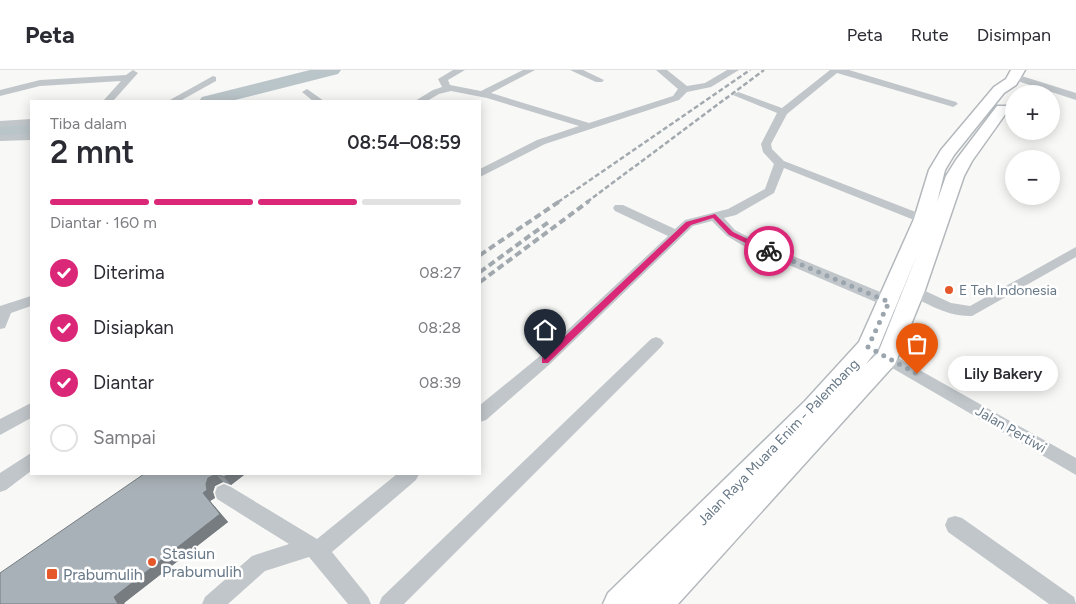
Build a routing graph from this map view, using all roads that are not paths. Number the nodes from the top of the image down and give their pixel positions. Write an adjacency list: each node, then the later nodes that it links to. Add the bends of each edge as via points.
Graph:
1 (460, 70): 10 (street, via 443,79)
2 (530, 70): 14 (street)
3 (575, 70): 9 (street)
4 (661, 70): 11 (street)
5 (734, 70): 11 (street, via 708,85)
6 (132, 74): 13 (street, via 40,84); 17 (street)
7 (1014, 76): 16 (street); 32 (main road, Jalan Raya Muara Enim - Palembang, via 1013,93 964,160)
8 (213, 79): 18 (street)
9 (599, 80)
10 (447, 88): 14 (street); 20 (street)
11 (683, 90): 25 (street, via 676,98)
12 (307, 92): 19 (street)
13 (0, 93)
14 (483, 94): 25 (street)
15 (738, 95): 22 (street)
16 (1076, 97)
17 (109, 100)
18 (175, 100)
19 (318, 100)
20 (422, 100)
21 (953, 104): 22 (street, via 839,70)
22 (783, 112): 28 (street, via 766,144 767,150)
23 (30, 122): 24 (street)
24 (0, 124)
25 (588, 126): 29 (street, via 541,142)
26 (30, 137): 27 (street)
27 (0, 138)
28 (780, 163): 31 (street, via 770,191 732,212); 32 (street)
29 (481, 173)
30 (619, 208): 33 (street)
31 (715, 216): 33 (street, via 689,223); 35 (street, via 731,234 747,242)
32 (932, 221): 35 (main road, Jalan Raya Muara Enim - Palembang)
33 (676, 235): 41 (street, via 545,360)
34 (1075, 253): 35 (street, via 972,311)
35 (902, 296): 39 (main road, Jalan Raya Muara Enim - Palembang)
36 (30, 301): 37 (street, via 5,310)
37 (0, 324)
38 (656, 343): 52 (street)
39 (877, 352): 44 (street, Jalan Pertiwi); 53 (main road, Jalan Raya Muara Enim - Palembang, via 814,408); 54 (main road, Jalan Raya Muara Enim - Palembang)
40 (30, 411): 42 (street)
41 (481, 414)
42 (0, 428)
43 (30, 462): 46 (street)
44 (1076, 467)
45 (409, 475): 49 (street)
46 (0, 484)
47 (224, 493): 49 (street)
48 (955, 526): 55 (street)
49 (314, 549): 50 (street, via 259,563); 51 (street)
50 (212, 604)
51 (361, 604)
52 (389, 604)
53 (619, 604)
54 (657, 604)
55 (1067, 604)

